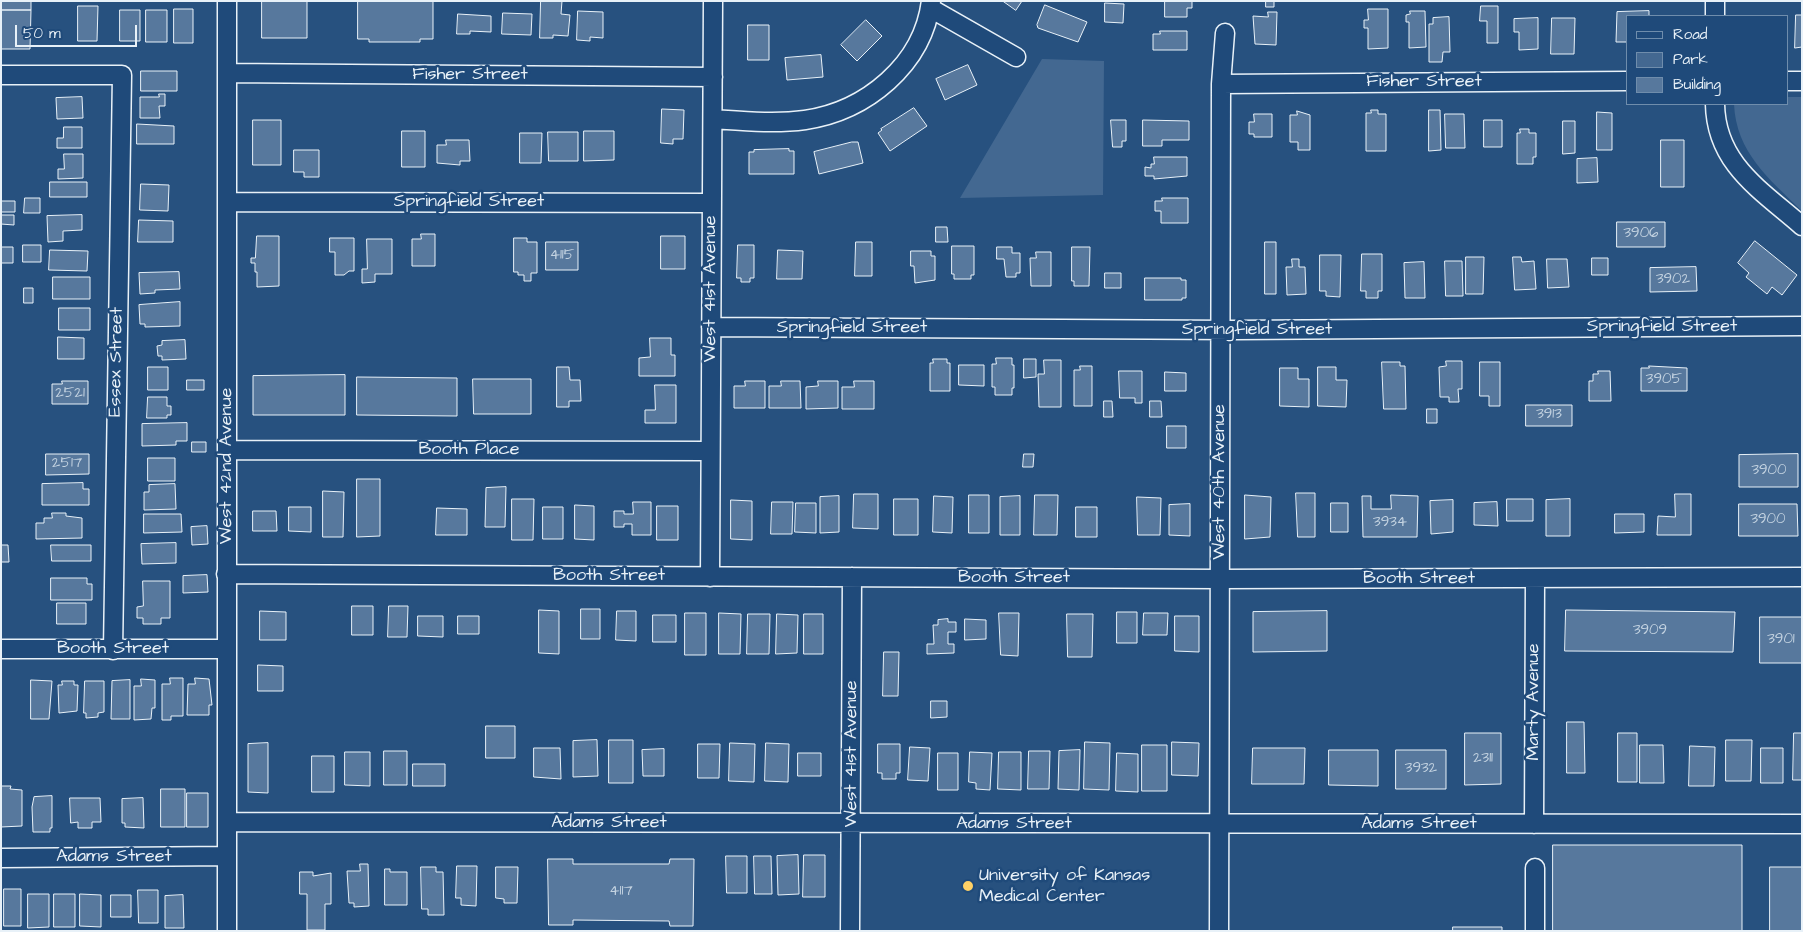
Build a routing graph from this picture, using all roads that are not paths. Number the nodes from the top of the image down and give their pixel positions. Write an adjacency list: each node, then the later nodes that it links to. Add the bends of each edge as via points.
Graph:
1 (227, 1): 8 (street, West 42nd Avenue)
2 (713, 1): 10 (street, West 41st Avenue)
3 (1715, 1): 5 (street)
4 (930, 5): 7 (street); 16 (street, via 924,29 912,54 886,84 866,99 838,112 804,120)
5 (1715, 15)
6 (1225, 33): 14 (street, West 40th Avenue)
7 (1016, 57)
8 (227, 73): 10 (street, Fisher Street); 17 (street, West 42nd Avenue)
9 (1, 75): 33 (street, Essex Street, via 122,75)
10 (713, 77): 16 (street, West 41st Avenue)
11 (1626, 81): 14 (street, Fisher Street)
12 (1788, 81): 13 (street)
13 (1802, 81)
14 (1221, 84): 22 (street, West 40th Avenue)
15 (1715, 105): 19 (street, via 1722,145 1732,162)
16 (713, 119): 18 (street, West 41st Avenue)
17 (227, 202): 18 (street, Springfield Street); 23 (street, West 42nd Avenue)
18 (712, 203): 21 (street, West 41st Avenue)
19 (1802, 226)
20 (1802, 326): 22 (street, Springfield Street)
21 (712, 327): 22 (street, Springfield Street); 24 (street, West 41st Avenue)
22 (1220, 330): 29 (street, West 40th Avenue)
23 (227, 450): 24 (street, Booth Place); 25 (street, West 42nd Avenue)
24 (710, 451): 26 (street, West 41st Avenue)
25 (226, 574): 26 (street, Booth Street); 32 (street, West 42nd Avenue)
26 (710, 577): 27 (street, Booth Street)
27 (852, 577): 29 (street, Booth Street); 36 (street, West 41st Avenue)
28 (1802, 577): 30 (street, Booth Street)
29 (1219, 579): 30 (street, Booth Street); 35 (street, West 40th Avenue)
30 (1534, 579): 37 (street, Marty Avenue)
31 (1, 649): 33 (street, Booth Street)
32 (226, 649): 33 (street, Booth Street); 34 (street, West 42nd Avenue)
33 (113, 650)
34 (227, 822): 36 (street, Adams Street); 39 (street, West 42nd Avenue)
35 (1219, 823): 36 (street, Adams Street); 37 (street, Adams Street); 44 (street, West 40th Avenue)
36 (851, 824): 43 (street, West 41st Avenue)
37 (1534, 824): 38 (street, Adams Street)
38 (1802, 824)
39 (227, 856): 40 (street, Adams Street); 42 (street, West 42nd Avenue)
40 (1, 858)
41 (1535, 868): 45 (street)
42 (226, 931)
43 (850, 931)
44 (1219, 931)
45 (1535, 931)

